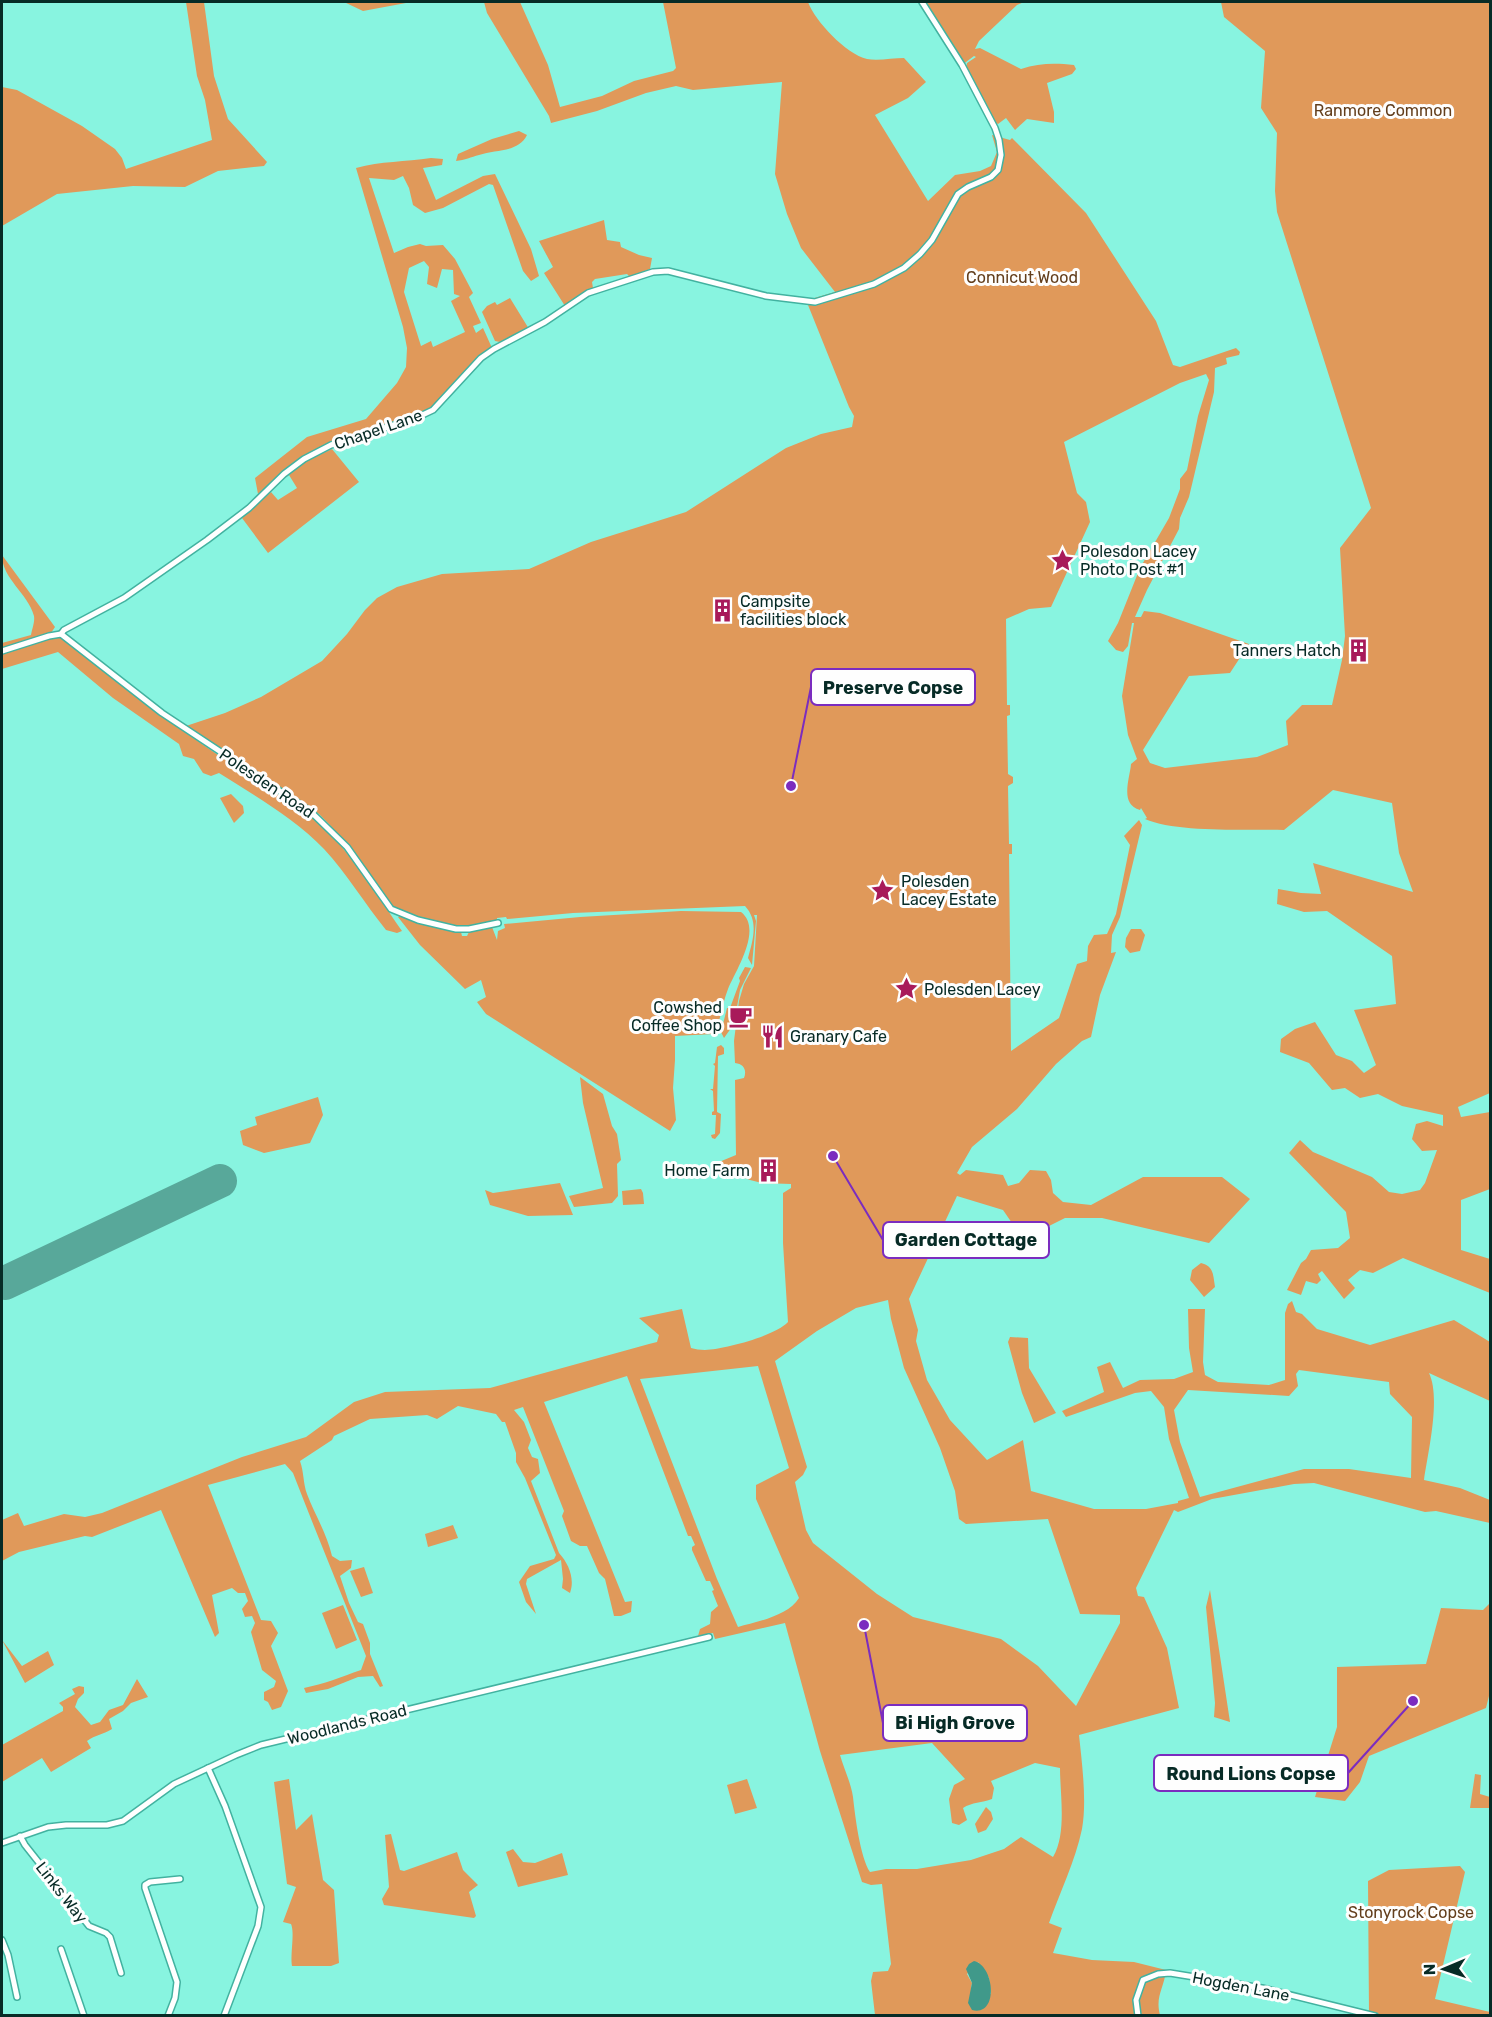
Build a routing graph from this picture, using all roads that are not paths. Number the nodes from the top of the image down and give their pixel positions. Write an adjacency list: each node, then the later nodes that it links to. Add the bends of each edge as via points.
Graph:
1 (922, 2): 2 (street, Chapel Lane, via 962,65 999,140 1001,155 998,170 958,194 932,240 904,268 874,284 815,302 766,296 668,271 588,292 481,358 433,410 331,445 304,459 207,540 124,598)
2 (62, 634): 3 (street, Chapel Lane); 4 (street, Polesden Road, via 162,713 310,811 347,847 391,909 456,929)
3 (2, 651)
4 (498, 923)
5 (709, 1637): 6 (street, Woodlands Road, via 261,1745)
6 (208, 1768): 7 (street, Woodlands Road, via 165,1789 116,1824 57,1826); 16 (street, via 261,1907 258,1926)
7 (20, 1836): 8 (street, Woodlands Road); 12 (street, Links Way, via 89,1926 110,1937)
8 (2, 1843)
9 (180, 1878): 15 (street, via 150,1882 145,1888 177,1982)
10 (2, 1942): 13 (street)
11 (61, 1949): 14 (street)
12 (121, 1973)
13 (17, 1997)
14 (84, 2016)
15 (168, 2016)
16 (224, 2016)
17 (1138, 2016): 18 (street, Hogden Lane, via 1136,2000 1143,1980 1170,1973 1262,1988)
18 (1375, 2016)

